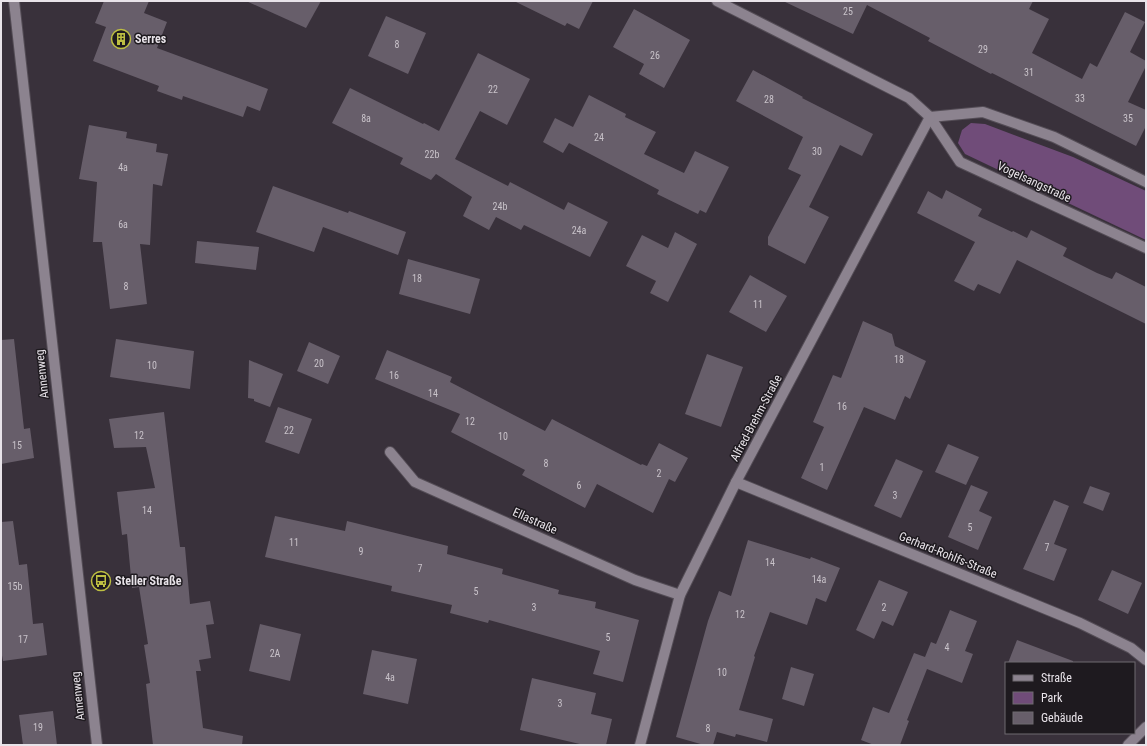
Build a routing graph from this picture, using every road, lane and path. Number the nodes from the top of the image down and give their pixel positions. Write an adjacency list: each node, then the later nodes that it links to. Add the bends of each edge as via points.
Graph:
1 (14, 1): 11 (street, Annenweg)
2 (717, 1): 3 (street, Vogelsangstraße, via 909,98)
3 (930, 117): 4 (street, via 983,112 1054,136); 5 (street, Vogelsangstraße, via 960,162); 7 (street, Alfred-Brehm-Straße)
4 (1146, 182)
5 (1146, 248)
6 (390, 452): 8 (street, Ellastraße, via 415,482 636,580)
7 (736, 482): 8 (street, Alfred-Brehm-Straße); 9 (street, Gerhard-Rohlfs-Straße, via 1080,623 1131,648)
8 (680, 596): 12 (street, Alfred-Brehm-Straße)
9 (1146, 660)
10 (1146, 727): 13 (street)
11 (97, 745)
12 (640, 745)
13 (1128, 745)

